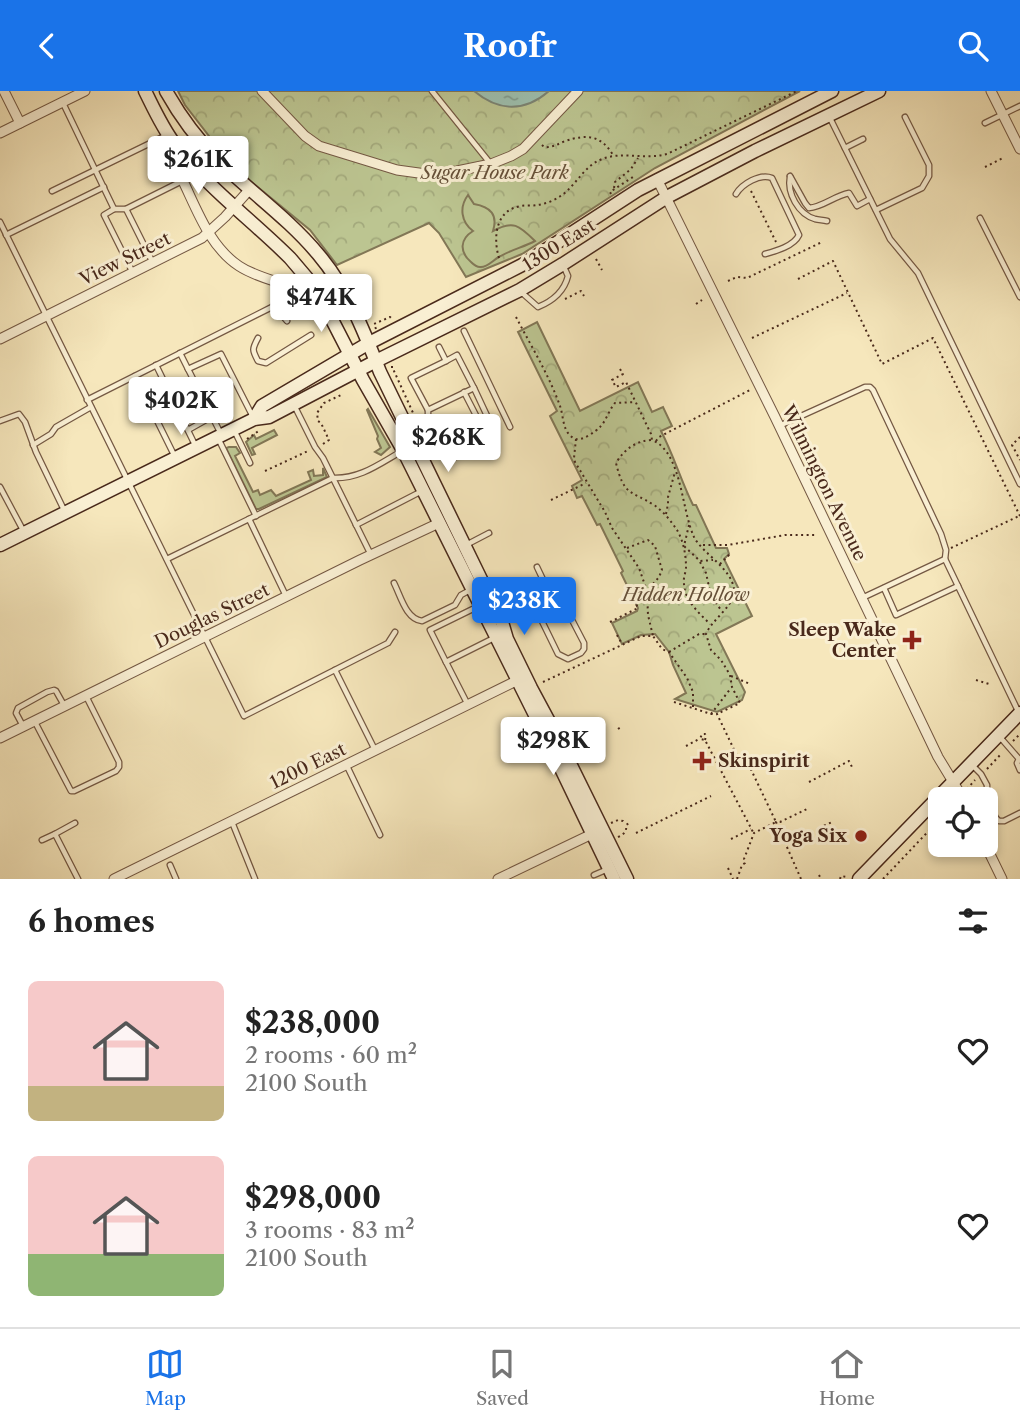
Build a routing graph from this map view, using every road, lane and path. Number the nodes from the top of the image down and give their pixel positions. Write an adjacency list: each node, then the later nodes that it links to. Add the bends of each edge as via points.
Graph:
1 (4, 91): 17 (street)
2 (145, 91): 20 (main road)
3 (166, 91): 37 (main road, via 204,145)
4 (262, 91): 29 (street, via 305,136 338,153 426,174)
5 (432, 91): 29 (lane)
6 (578, 91): 29 (street, via 523,149)
7 (797, 91): 26 (path, via 676,150)
8 (832, 91): 33 (main road, 1300 East)
9 (879, 91): 15 (main road, 1300 East)
10 (991, 91): 14 (street)
11 (79, 92): 12 (street)
12 (62, 102): 17 (street); 31 (lane)
13 (1020, 106): 14 (lane)
14 (1003, 114): 18 (lane); 24 (street)
15 (829, 116): 23 (lane); 42 (main road, 1300 East)
16 (905, 117): 47 (lane, via 929,165 929,176 922,188)
17 (20, 123): 19 (street)
18 (985, 123)
19 (0, 133)
20 (168, 135): 28 (main road); 31 (lane)
21 (863, 139): 23 (lane)
22 (544, 147): 25 (path, via 589,137 603,141)
23 (845, 148): 43 (lane)
24 (1020, 149)
25 (614, 156): 26 (path); 56 (path, via 589,166 570,188 549,202 521,206 504,215 495,232)
26 (639, 157): 38 (path, via 615,182)
27 (1003, 158): 30 (path)
28 (188, 160): 34 (street); 44 (main road)
29 (491, 164)
30 (985, 167)
31 (95, 169): 35 (lane); 39 (lane)
32 (635, 180): 38 (path, via 632,177)
33 (657, 180): 42 (street, Wilmington Avenue); 84 (main road, 1300 East, via 524,264)
34 (183, 181): 45 (lane); 51 (street)
35 (104, 187): 46 (lane); 52 (lane)
36 (750, 187): 54 (path)
37 (250, 189): 44 (street, View Street); 84 (main road, via 324,261)
38 (614, 189): 40 (path)
39 (52, 191)
40 (610, 192)
41 (736, 194): 55 (lane, via 760,177 772,178 799,235 796,241)
42 (667, 197): 59 (main road, 1300 East); 112 (street, Wilmington Avenue)
43 (870, 199): 47 (lane); 49 (lane, via 857,206 849,193 809,208 790,176 788,187 799,208)
44 (234, 207): 51 (street, View Street); 88 (main road, via 302,271)
45 (126, 208): 46 (lane); 58 (lane)
46 (114, 209): 61 (lane, via 104,215)
47 (876, 210): 136 (lane, via 890,239 918,273)
48 (980, 218): 69 (lane)
49 (827, 221)
50 (0, 222): 52 (lane)
51 (209, 233): 58 (street, View Street); 64 (street, via 238,265)
52 (6, 235): 74 (lane)
53 (822, 242): 63 (path, via 747,278)
54 (778, 247)
55 (765, 254)
56 (499, 258)
57 (596, 259): 60 (path)
58 (153, 263): 61 (street, View Street)
59 (563, 264): 66 (main road, 1300 East); 66 (lane, via 568,276 565,286 551,301 538,307)
60 (601, 270)
61 (133, 273): 74 (street, View Street)
62 (798, 279): 67 (path, via 832,261)
63 (728, 281)
64 (277, 282): 65 (street); 73 (lane)
65 (289, 286)
66 (520, 290): 90 (main road, 1300 East)
67 (848, 292): 82 (path); 89 (path, via 882,364 933,338)
68 (584, 296): 70 (path, via 583,290)
69 (1020, 297)
70 (561, 300)
71 (702, 300): 72 (path)
72 (696, 304)
73 (274, 306): 77 (lane); 87 (lane)
74 (46, 316): 83 (street, View Street); 101 (lane)
75 (390, 317): 78 (path)
76 (516, 317): 118 (path, via 557,397 564,425)
77 (287, 321)
78 (374, 325)
79 (464, 331): 113 (lane)
80 (312, 335): 81 (lane, via 266,363 258,361 253,352)
81 (258, 338)
82 (752, 338)
83 (0, 339)
84 (369, 343): 88 (main road, 1300 East); 90 (main road)
85 (439, 347): 91 (lane)
86 (948, 348): 89 (path)
87 (180, 353): 92 (lane); 94 (lane)
88 (350, 354): 96 (main road); 110 (main road, 1300 East, via 262,406)
89 (943, 358): 127 (path)
90 (376, 361): 96 (main road, 1300 East); 152 (main road)
91 (446, 361): 98 (lane, via 457,355); 105 (lane, via 411,378)
92 (156, 365): 97 (lane); 115 (lane)
93 (393, 366): 109 (path)
94 (188, 369): 108 (lane); 110 (lane, via 221,354)
95 (620, 369): 102 (path, via 623,375 612,380 616,387 626,382)
96 (358, 371): 103 (main road, 1300 East); 124 (main road)
97 (135, 376): 101 (lane); 129 (lane)
98 (474, 388): 100 (lane); 121 (lane, via 496,435)
99 (750, 390): 120 (path)
100 (464, 392): 105 (lane); 126 (lane, via 484,431)
101 (87, 400): 104 (lane)
102 (636, 402): 118 (path, via 615,403 601,426); 119 (path)
103 (293, 404): 110 (main road, 1300 East, via 269,417); 133 (lane)
104 (91, 407): 122 (lane); 134 (lane)
105 (428, 410): 126 (lane)
106 (317, 413): 107 (path)
107 (322, 413)
108 (212, 417): 115 (lane); 116 (lane)
109 (416, 417)
110 (254, 419): 114 (main road, 1300 East)
111 (0, 421): 122 (lane, via 19,414)
112 (779, 426): 160 (lane, via 870,387 941,534); 173 (street, Wilmington Avenue)
113 (510, 427)
114 (233, 429): 116 (main road, 1300 East); 131 (lane)
115 (188, 430): 123 (lane)
116 (219, 436): 123 (main road, 1300 East); 142 (lane)
117 (1020, 436): 130 (path, via 1012,445)
118 (576, 439): 135 (path, via 574,458)
119 (652, 440): 120 (path); 141 (path, via 635,443 617,463 628,491)
120 (656, 441): 132 (path)
121 (486, 442)
122 (33, 445): 140 (lane)
123 (196, 447): 129 (main road, 1300 East)
124 (402, 450): 133 (lane, via 348,479); 138 (main road)
125 (994, 450): 127 (path)
126 (443, 451): 128 (lane, via 451,459)
127 (989, 452): 143 (path)
128 (464, 453)
129 (176, 458): 134 (main road, 1300 East)
130 (1020, 460)
131 (250, 463)
132 (675, 471): 141 (path); 146 (path)
133 (333, 478): 142 (lane); 147 (lane)
134 (128, 482): 140 (main road, 1300 East); 159 (lane)
135 (587, 482): 139 (path); 155 (path)
136 (1020, 484)
137 (0, 487): 148 (lane)
138 (423, 491): 145 (main road); 147 (lane)
139 (551, 500)
140 (65, 513): 148 (main road, 1300 East)
141 (666, 515): 154 (path)
142 (256, 516): 144 (lane)
143 (1020, 516): 156 (path)
144 (249, 519): 159 (lane); 172 (lane)
145 (439, 523): 158 (street, Douglas Street); 168 (main road); 174 (main road, via 448,527 480,592)
146 (689, 524): 153 (path); 154 (path)
147 (356, 525): 158 (lane)
148 (24, 533): 151 (main road, 1300 East)
149 (489, 533): 152 (lane)
150 (816, 535): 153 (path)
151 (0, 545)
152 (465, 545): 174 (main road)
153 (700, 545): 161 (path)
154 (684, 546): 162 (path); 180 (path, via 683,585 689,601)
155 (626, 548): 169 (path); 169 (path, via 648,540 655,546 663,570)
156 (951, 549)
157 (730, 554): 163 (path)
158 (372, 556): 172 (street, Douglas Street)
159 (167, 559): 185 (lane)
160 (944, 559): 166 (lane); 167 (lane)
161 (715, 560): 162 (path); 163 (path)
162 (700, 561): 177 (path, via 710,596)
163 (719, 564): 177 (path, via 734,593)
164 (537, 567): 176 (lane)
165 (394, 583): 168 (lane, via 416,621 455,605)
166 (958, 586): 167 (lane, via 897,615); 203 (lane)
167 (884, 588): 173 (lane)
168 (472, 589): 175 (main road)
169 (647, 591): 184 (path)
170 (518, 592): 178 (lane, via 530,616)
171 (631, 593): 179 (path, via 638,608)
172 (287, 597): 185 (street, Douglas Street)
173 (861, 598): 227 (street, Wilmington Avenue)
174 (493, 604): 222 (main road)
175 (480, 606): 186 (main road); 189 (lane, via 430,630)
176 (557, 607): 178 (lane); 178 (lane, via 571,618 584,643 584,649 568,659 558,654)
177 (722, 612): 180 (path)
178 (538, 613)
179 (610, 622)
180 (711, 624): 182 (path)
181 (395, 632): 190 (lane, via 388,643)
182 (706, 634): 188 (path); 191 (path, via 711,650)
183 (617, 635): 187 (path)
184 (653, 636): 187 (path); 188 (path)
185 (205, 637): 190 (lane, via 244,716); 198 (street, Douglas Street)
186 (495, 637): 189 (lane); 193 (main road)
187 (622, 645): 194 (path)
188 (669, 652): 202 (path, via 687,678)
189 (446, 662): 200 (lane)
190 (335, 670): 216 (lane)
191 (730, 675): 195 (path); 197 (path)
192 (976, 680): 196 (path)
193 (516, 681): 200 (street, 1200 East); 208 (main road)
194 (542, 682)
195 (750, 684)
196 (989, 684)
197 (732, 687): 204 (path); 205 (path, via 740,703)
198 (86, 696): 201 (street, Douglas Street); 206 (lane, via 119,762 116,771 71,791)
199 (674, 702): 202 (path)
200 (468, 705): 216 (street, 1200 East)
201 (65, 706): 206 (street, Douglas Street); 207 (lane, via 57,691 47,692 18,708)
202 (693, 708): 204 (path)
203 (1020, 713): 210 (main road)
204 (711, 714): 205 (path)
205 (717, 714): 219 (path)
206 (35, 721): 207 (street, Douglas Street)
207 (23, 727): 211 (street, Douglas Street)
208 (544, 733): 222 (main road, via 568,769); 246 (main road)
209 (1020, 734): 215 (path)
210 (998, 735): 215 (lane); 220 (main road)
211 (0, 739)
212 (700, 739): 213 (path); 213 (path, via 705,734); 214 (path)
213 (705, 740): 241 (path)
214 (686, 746)
215 (1009, 746): 218 (lane); 225 (path)
216 (375, 751): 221 (street, 1200 East)
217 (746, 759): 235 (path)
218 (1019, 760): 224 (lane)
219 (740, 762)
220 (971, 764): 225 (lane); 227 (main road)
221 (347, 765): 233 (street, 1200 East); 247 (lane)
222 (573, 769): 266 (main road)
223 (853, 769): 226 (path, via 849,761)
224 (1020, 770)
225 (981, 774): 229 (path); 232 (lane, via 996,818 1004,821)
226 (809, 782)
227 (952, 782): 228 (street, Wilmington Avenue); 271 (main road)
228 (955, 787)
229 (969, 787)
230 (711, 796): 243 (path)
231 (809, 808): 235 (path)
232 (1020, 813)
233 (232, 821): 262 (street, 1200 East); 264 (lane)
234 (631, 822): 239 (path)
235 (776, 822): 244 (path); 269 (path)
236 (832, 822): 240 (path)
237 (75, 823): 245 (lane)
238 (610, 824): 239 (path, via 618,820)
239 (625, 825): 248 (path, via 624,834)
240 (819, 828)
241 (751, 829): 244 (path); 249 (path)
242 (928, 832): 272 (path)
243 (636, 833)
244 (754, 833): 253 (path)
245 (55, 834): 250 (lane); 261 (lane)
246 (592, 834): 258 (main road); 265 (street)
247 (380, 835)
248 (617, 837)
249 (731, 839)
250 (42, 841)
251 (740, 857): 253 (path)
252 (991, 857): 273 (street)
253 (744, 859): 256 (path)
254 (738, 863): 256 (path)
255 (170, 865): 263 (lane)
256 (742, 865): 268 (path)
257 (728, 868): 267 (path)
258 (611, 874): 260 (lane)
259 (820, 875): 270 (path)
260 (594, 876)
261 (78, 879)
262 (114, 879)
263 (176, 879)
264 (255, 879)
265 (498, 879)
266 (627, 879)
267 (733, 879)
268 (737, 879)
269 (802, 879)
270 (821, 879)
271 (859, 879)
272 (883, 879)
273 (1002, 879)

